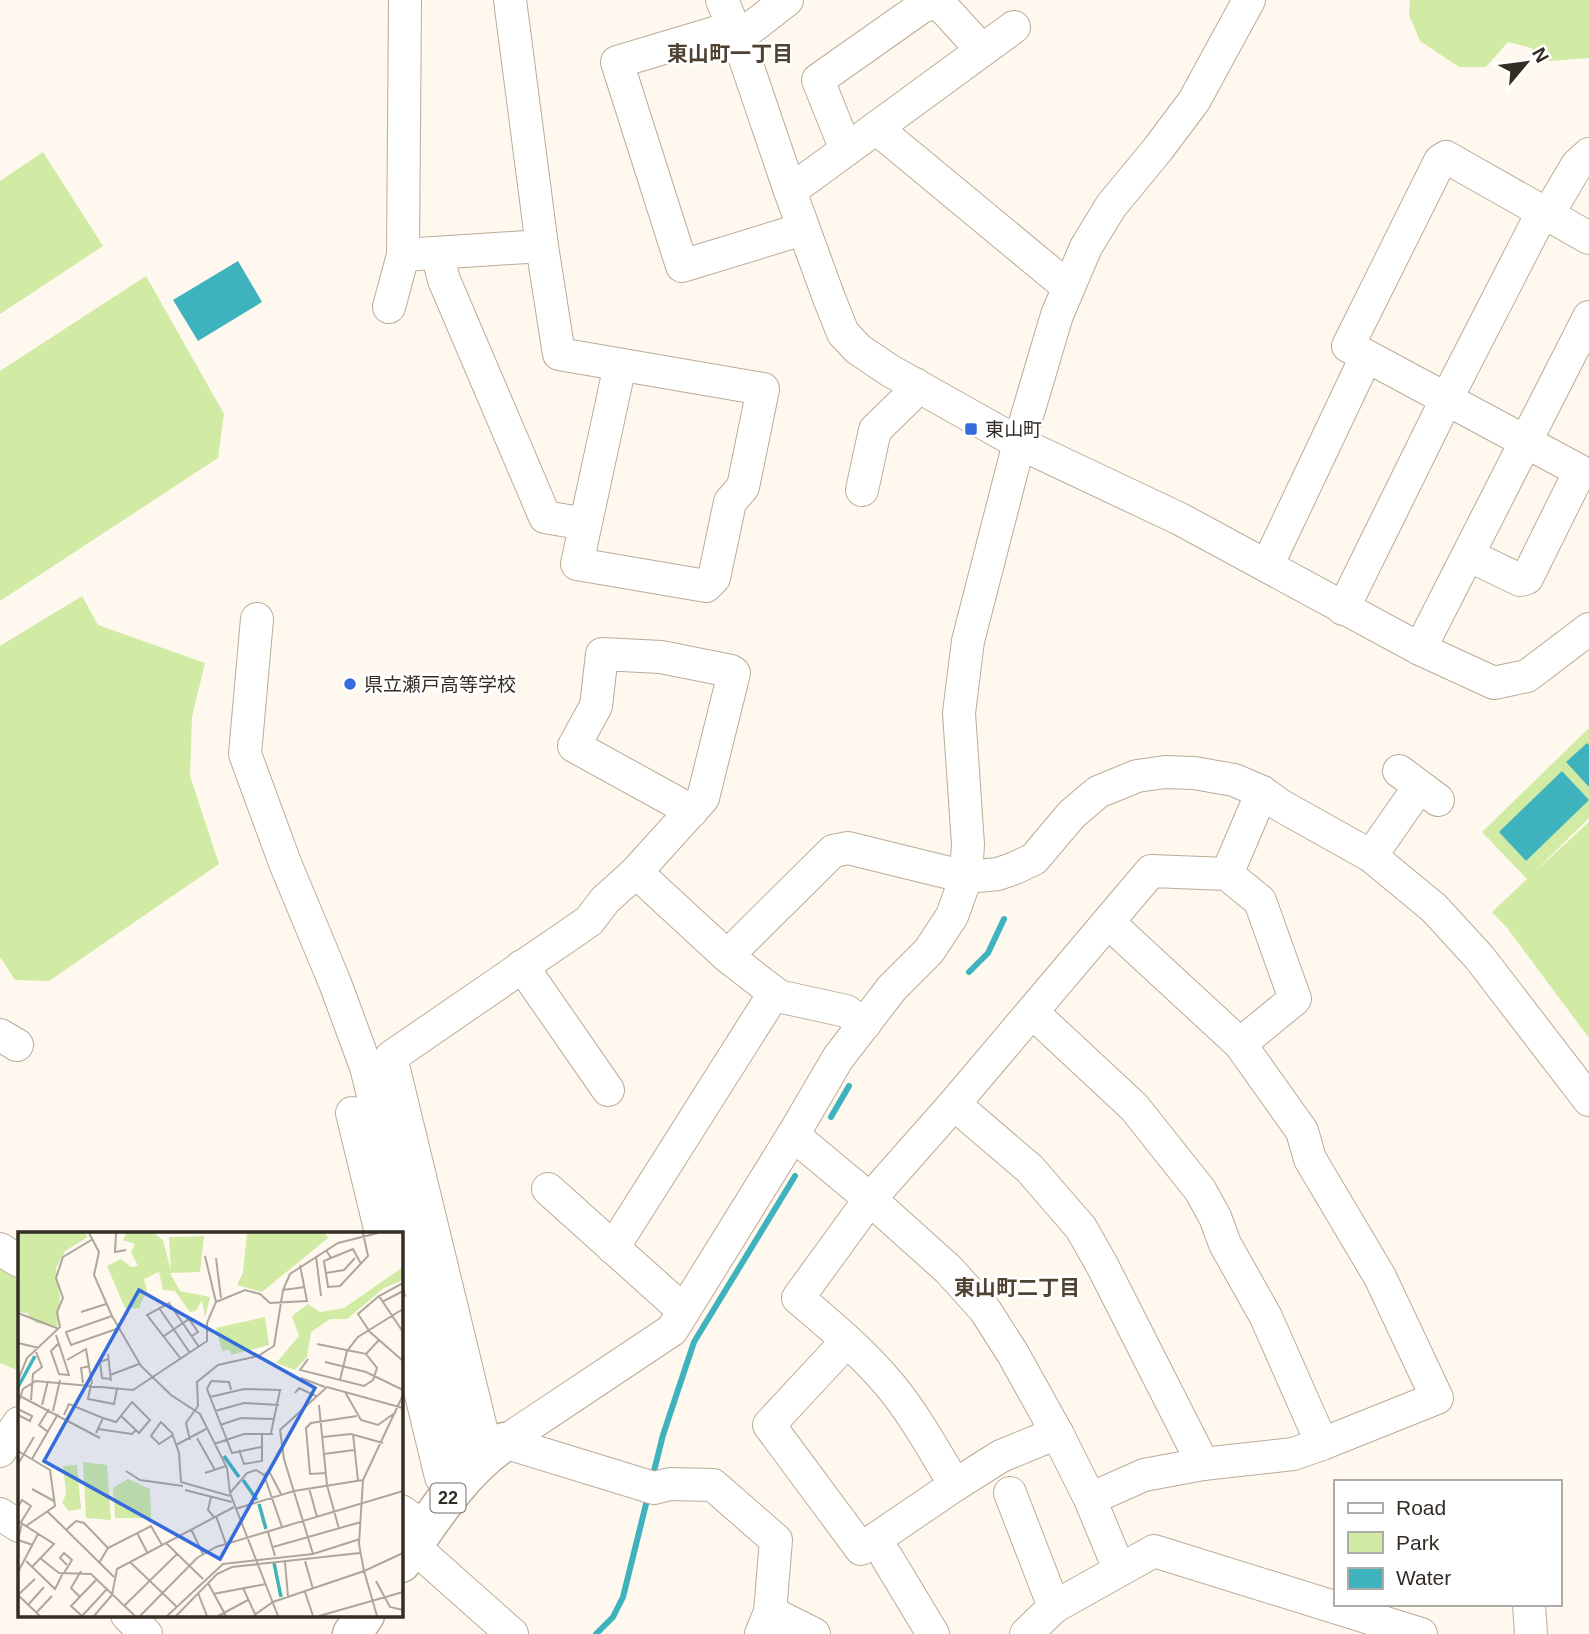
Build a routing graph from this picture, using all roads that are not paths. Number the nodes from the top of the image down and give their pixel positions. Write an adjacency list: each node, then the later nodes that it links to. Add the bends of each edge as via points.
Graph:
1 (405, 0): 17 (street)
2 (510, 0): 15 (street)
3 (787, 0): 5 (street)
4 (1245, 2): 18 (street, via 1194,101 1111,206)
5 (731, 22): 11 (street); 13 (street, via 617,62 682,266)
6 (1014, 27): 7 (street)
7 (982, 50): 8 (street); 9 (street, via 939,3 923,6 818,80)
8 (876, 128): 9 (street); 18 (street)
9 (846, 150): 11 (street)
10 (1589, 154): 12 (street)
11 (790, 191): 13 (street)
12 (1545, 212): 14 (street); 21 (street, via 1446,157 1440,161 1348,346); 24 (street)
13 (803, 229): 23 (street, via 843,333 858,349)
14 (1589, 238)
15 (542, 246): 16 (street); 22 (street, via 559,354)
16 (438, 253): 17 (street); 28 (street, via 444,280 545,517)
17 (403, 255): 19 (street)
18 (1068, 288): 26 (street)
19 (389, 306)
20 (1589, 317): 25 (street)
21 (1366, 357): 24 (street); 30 (street)
22 (620, 365): 28 (street); 28 (street, via 763,389 743,487 730,502 714,578 706,586 577,564)
23 (915, 384): 26 (street); 27 (street, via 909,397 875,430)
24 (1447, 398): 25 (street); 31 (street)
25 (1526, 441): 29 (street); 29 (street, via 1580,471 1527,578 1520,580)
26 (1019, 443): 30 (street); 41 (street, via 968,642 958,713 968,844)
27 (862, 490)
28 (585, 524)
29 (1468, 555): 34 (street)
30 (1267, 566): 31 (street)
31 (1343, 609): 34 (street)
32 (257, 619): 67 (street, via 245,754 366,1067 457,1436)
33 (1589, 629): 34 (street, via 1527,676 1502,682)
34 (1420, 649)
35 (1419, 786): 38 (street)
36 (1262, 792): 38 (street); 40 (street); 41 (street, via 1234,780 1194,773 1137,776 1098,792 1072,814 1034,859 998,874)
37 (691, 811): 37 (street, via 573,746 596,706 602,654 661,657 734,673 704,798); 39 (street)
38 (1371, 856): 50 (street, via 1434,908 1479,957)
39 (636, 872): 43 (street); 44 (street, via 589,920)
40 (1227, 874): 42 (street, via 1152,871); 48 (street, via 1260,901 1295,999)
41 (966, 877): 43 (street, via 848,848 833,851); 47 (street, via 952,916 929,951)
42 (1108, 923): 46 (street); 48 (street)
43 (727, 956): 45 (street)
44 (522, 966): 49 (street); 67 (street, via 391,1057)
45 (773, 995): 47 (street, via 846,1011); 57 (street)
46 (1032, 1012): 51 (street); 65 (street, via 1134,1107 1200,1190 1266,1317)
47 (865, 1024): 53 (street, via 838,1058)
48 (1240, 1044): 65 (street, via 1302,1131 1310,1159 1380,1277 1437,1398)
49 (608, 1090)
50 (1589, 1100)
51 (954, 1104): 55 (street); 68 (street, via 1030,1169 1081,1228)
52 (352, 1113): 56 (street)
53 (793, 1135): 55 (street); 60 (street)
54 (548, 1189): 57 (street)
55 (870, 1199): 62 (street, via 798,1298); 64 (street, via 985,1310)
56 (381, 1232)
57 (613, 1248): 60 (street)
58 (0, 1249): 59 (street)
59 (18, 1260)
60 (684, 1311): 67 (street, via 672,1329)
61 (402, 1319): 67 (street, via 441,1477)
62 (847, 1341): 69 (street, via 897,1394); 69 (street, via 769,1424 861,1549)
63 (18, 1424): 66 (street)
64 (1057, 1433): 69 (street, via 1001,1456); 71 (street)
65 (1322, 1444): 68 (street, via 1293,1454)
66 (0, 1451)
67 (479, 1464): 74 (main road, 22); 81 (street, via 647,1486 713,1485 776,1540)
68 (1203, 1464): 71 (street, via 1144,1475)
69 (954, 1485)
70 (1010, 1493): 78 (street)
71 (1090, 1499): 76 (street)
72 (0, 1514): 73 (street)
73 (18, 1525)
74 (410, 1537): 84 (street)
75 (886, 1556): 86 (street)
76 (1119, 1569): 78 (street); 88 (street, via 1154,1551)
77 (1530, 1606): 89 (street)
78 (1054, 1607): 87 (street)
79 (128, 1616): 82 (street)
80 (364, 1616): 83 (main road)
81 (765, 1623): 85 (street)
82 (146, 1634)
83 (352, 1634)
84 (512, 1634)
85 (814, 1634)
86 (933, 1634)
87 (1026, 1634)
88 (1421, 1634)
89 (1531, 1634)

